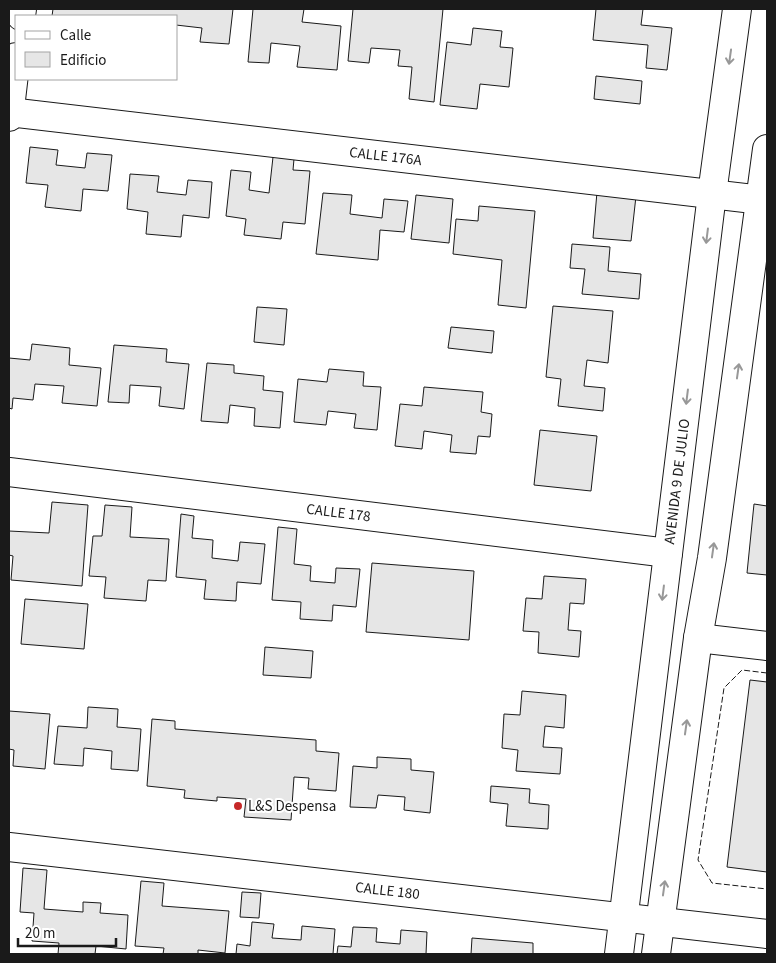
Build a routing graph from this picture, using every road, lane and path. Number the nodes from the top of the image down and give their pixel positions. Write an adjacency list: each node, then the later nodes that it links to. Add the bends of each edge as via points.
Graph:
1 (737, 9): 6 (street, AVENIDA 9 DE JULIO, one-way to 6)
2 (15, 66): 3 (street)
3 (9, 112): 4 (street); 6 (street, CALLE 176A)
4 (9, 117)
5 (767, 150): 7 (street)
6 (712, 194): 7 (street, CALLE 176A); 9 (street, AVENIDA 9 DE JULIO, one-way to 9)
7 (762, 200): 10 (street, one-way to 7)
8 (9, 472): 9 (street, CALLE 178)
9 (668, 553): 13 (street, AVENIDA 9 DE JULIO, one-way to 13)
10 (698, 638): 11 (street); 14 (street, one-way to 10)
11 (767, 646)
12 (9, 848): 13 (street, CALLE 180)
13 (623, 917): 14 (street, CALLE 180); 16 (street, AVENIDA 9 DE JULIO)
14 (659, 922): 15 (street, CALLE 180); 17 (street)
15 (767, 934)
16 (618, 954)
17 (656, 954)

